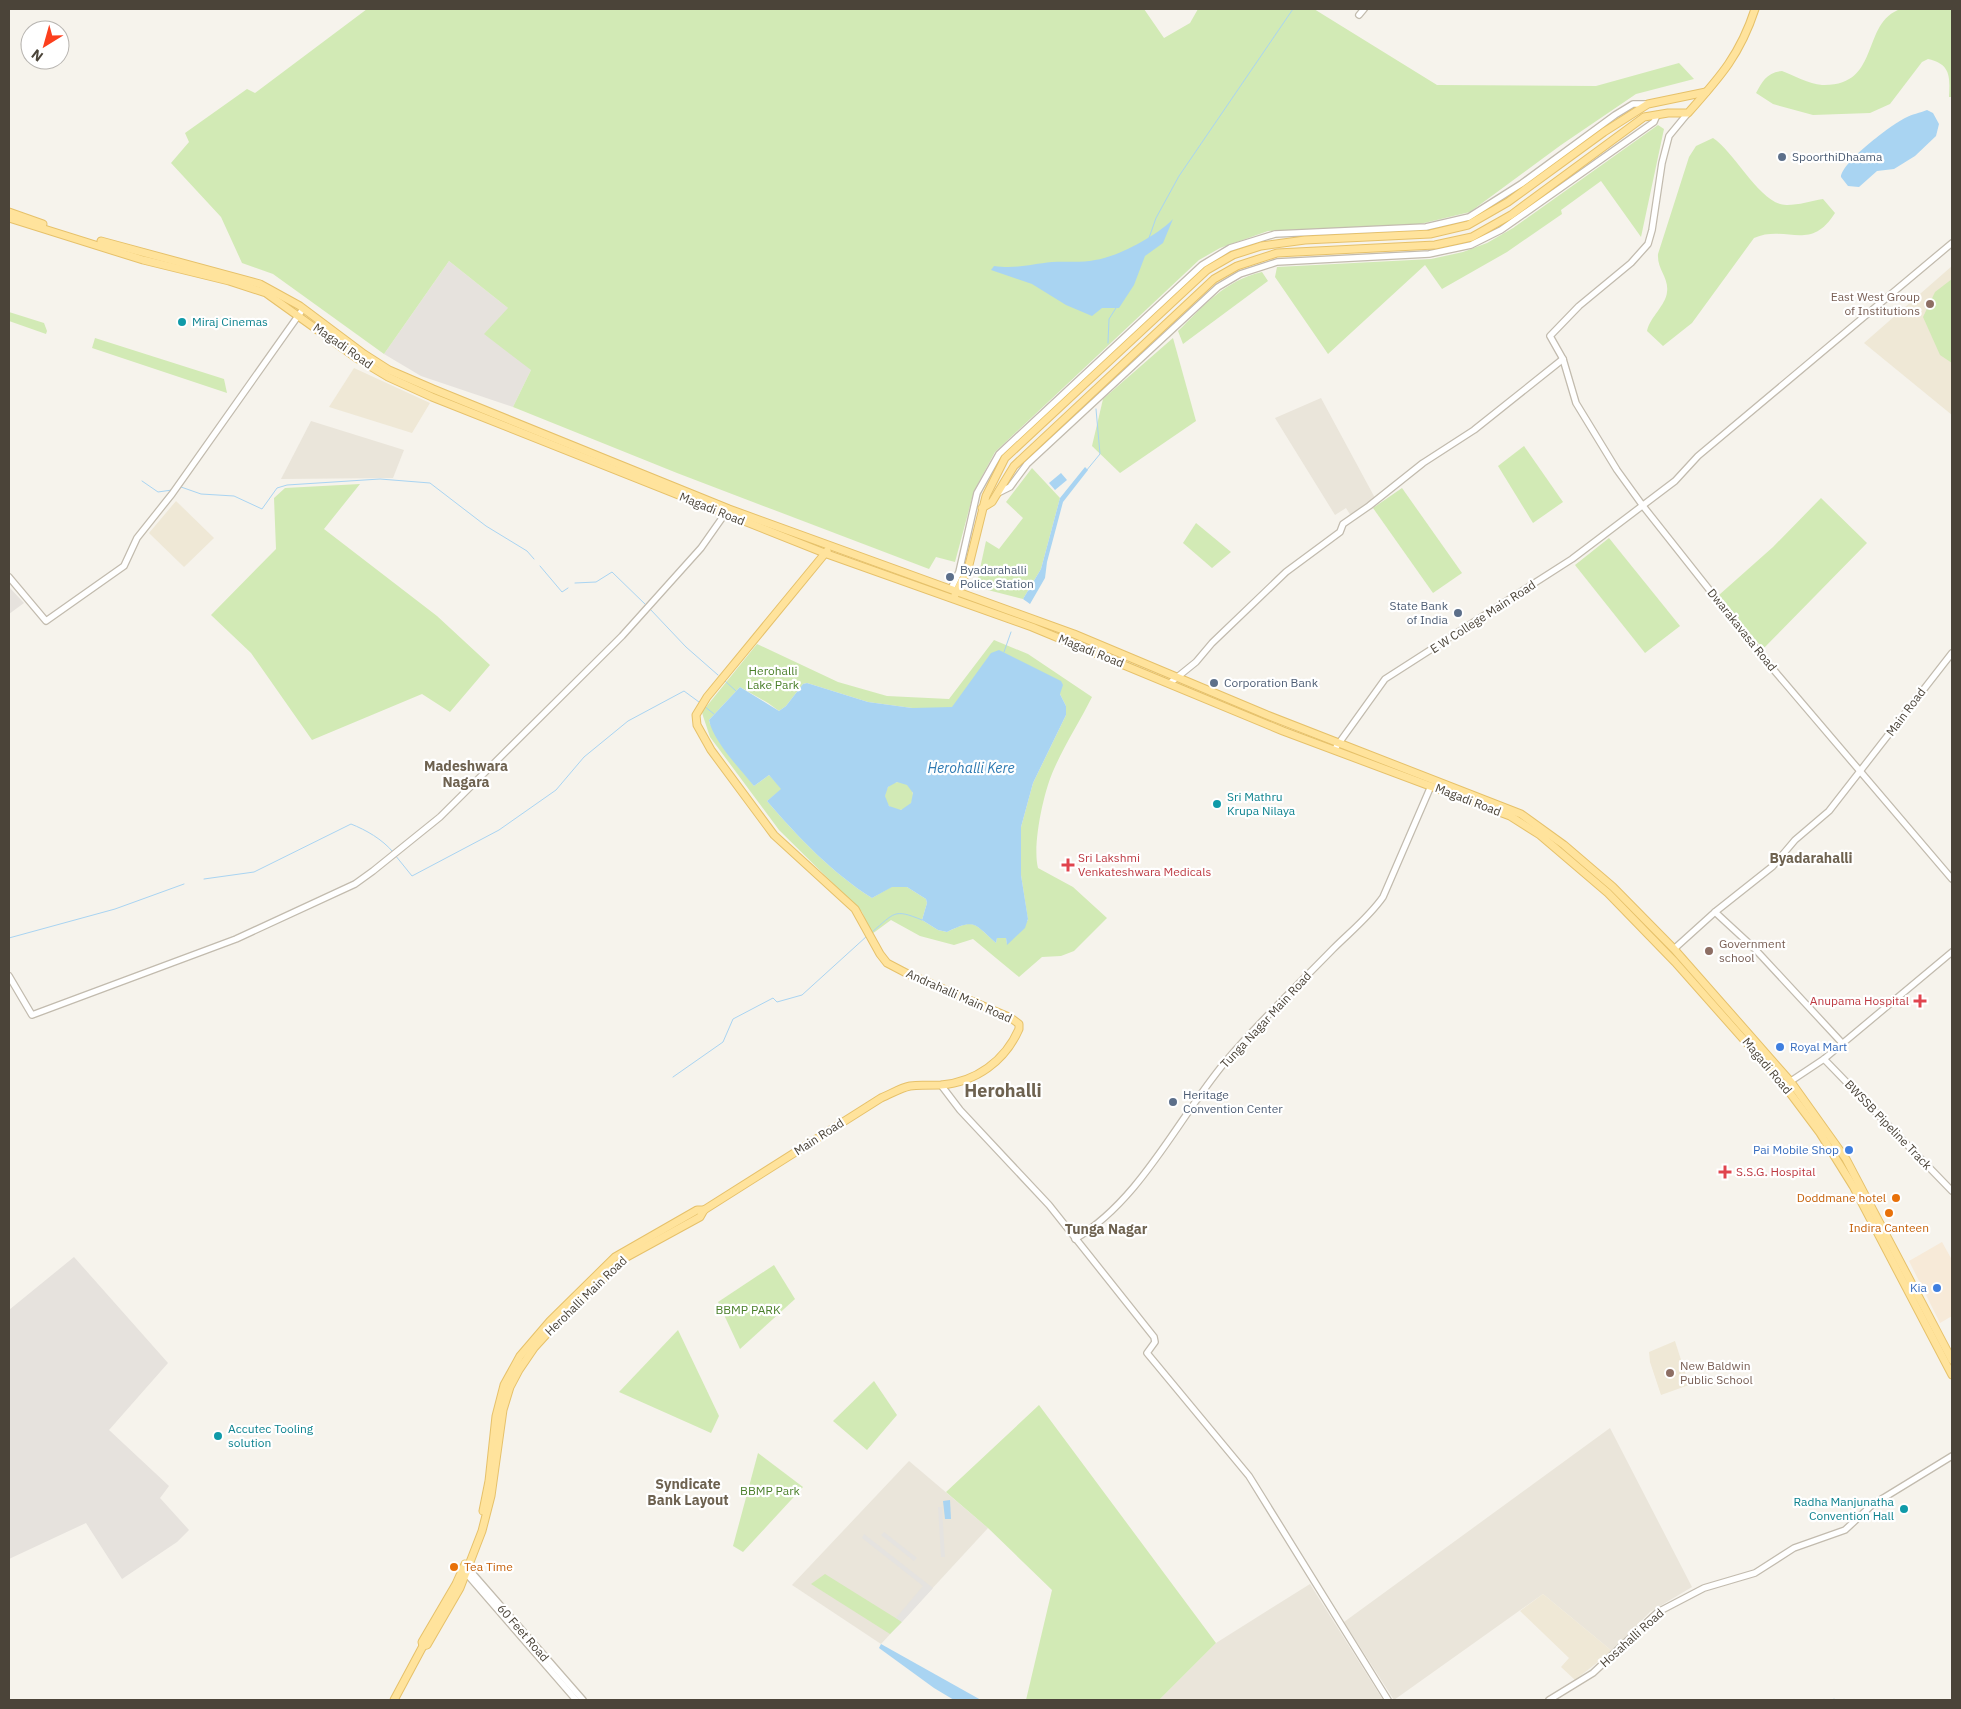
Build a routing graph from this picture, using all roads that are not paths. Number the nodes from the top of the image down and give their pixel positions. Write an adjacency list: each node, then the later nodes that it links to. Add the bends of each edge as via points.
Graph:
1 (1364, 9): 3 (street)
2 (1755, 9): 4 (main road, via 1746,37 1726,71)
3 (1359, 15)
4 (1706, 92): 5 (main road); 6 (main road)
5 (1648, 104): 13 (main road, via 1508,202 1468,225 1430,234 1305,240 1261,246 1232,255 1207,270 1005,458); 19 (street, via 1633,104 1615,115 1515,188 1469,217 1426,228 1275,234 1230,248 1202,264 999,454 977,493)
6 (1688, 112): 11 (street, Dwarakavasa Road, via 1670,136 1648,244 1550,336); 13 (main road, via 1644,117 1511,215 1472,236 1435,246 1277,253 1237,266 1214,279 1014,466 992,502)
7 (9, 212): 10 (main road, Magadi Road, via 134,252 260,284)
8 (9, 218): 10 (main road, Magadi Road, via 142,260 251,287)
9 (1952, 243): 12 (street, E W College Main Road)
10 (301, 312): 14 (main road, Magadi Road, via 389,370); 17 (street, via 137,538 124,566 46,621)
11 (1564, 359): 12 (street, Dwarakavasa Road, via 1576,402); 21 (street, via 1474,430 1423,463 1343,524 1340,532 1286,572)
12 (1643, 506): 23 (street, E W College Main Road, via 1572,559 1385,679); 25 (street, Dwarakavasa Road, via 1761,655)
13 (982, 508): 19 (main road, via 968,569)
14 (727, 511): 15 (main road, Magadi Road); 16 (main road, Magadi Road); 31 (street, via 701,548 646,609 440,817 354,884 236,939 32,1015)
15 (828, 546): 16 (main road); 18 (main road, Magadi Road)
16 (826, 554): 18 (main road, Magadi Road); 35 (main road, Andrahalli Main Road, via 707,697 698,710 696,722 707,744 774,835 847,900 859,914 880,954 892,966 1019,1024 1018,1032 1007,1048 990,1066 973,1077)
17 (9, 577)
18 (924, 585): 19 (main road, Magadi Road)
19 (954, 592): 21 (main road, Magadi Road, via 1024,615); 22 (main road, Magadi Road)
20 (1952, 653): 25 (street, Main Road)
21 (1178, 678): 22 (street); 23 (main road, Magadi Road)
22 (1170, 684): 24 (main road, Magadi Road)
23 (1339, 742): 24 (street, E W College Main Road); 29 (main road, Magadi Road, via 1521,814 1564,844 1613,887)
24 (1334, 750): 26 (main road, Magadi Road)
25 (1861, 771): 27 (street, Dwarakavasa Road); 28 (street, Main Road, via 1829,811 1795,840 1773,866)
26 (1431, 786): 34 (main road, Magadi Road, via 1510,816 1559,850 1633,918); 38 (street, Tunga Nagar Main Road, via 1384,895 1373,911 1306,976 1226,1062 1118,1204 1094,1227)
27 (1952, 879)
28 (1714, 912): 29 (street, Main Road); 32 (street, via 1754,948)
29 (1674, 949): 34 (main road, Magadi Road)
30 (1952, 952): 32 (street)
31 (9, 976)
32 (1843, 1044): 33 (street)
33 (1824, 1059): 34 (street); 36 (street, BWSSB Pipeline Track)
34 (1788, 1084): 39 (main road, Magadi Road, via 1846,1159); 40 (main road, Magadi Road, via 1839,1160)
35 (941, 1085): 37 (main road, Main Road, via 909,1086 876,1101); 38 (street)
36 (1952, 1191)
37 (704, 1210): 42 (main road, Herohalli Main Road, via 697,1210 615,1257 550,1321 520,1356 501,1395 488,1490)
38 (1075, 1238): 46 (street, via 1154,1337 1155,1342 1147,1353 1249,1476)
39 (1952, 1360)
40 (1952, 1375)
41 (1952, 1456): 47 (street, Hosahalli Road, via 1872,1505 1845,1530 1794,1548 1755,1573 1704,1588 1658,1612 1593,1673)
42 (465, 1568): 43 (main road, Herohalli Main Road, via 422,1642 423,1646); 44 (street, 60 Feet Road); 45 (street, 60 Feet Road)
43 (394, 1700)
44 (576, 1700)
45 (583, 1700)
46 (1388, 1700)
47 (1549, 1700)

